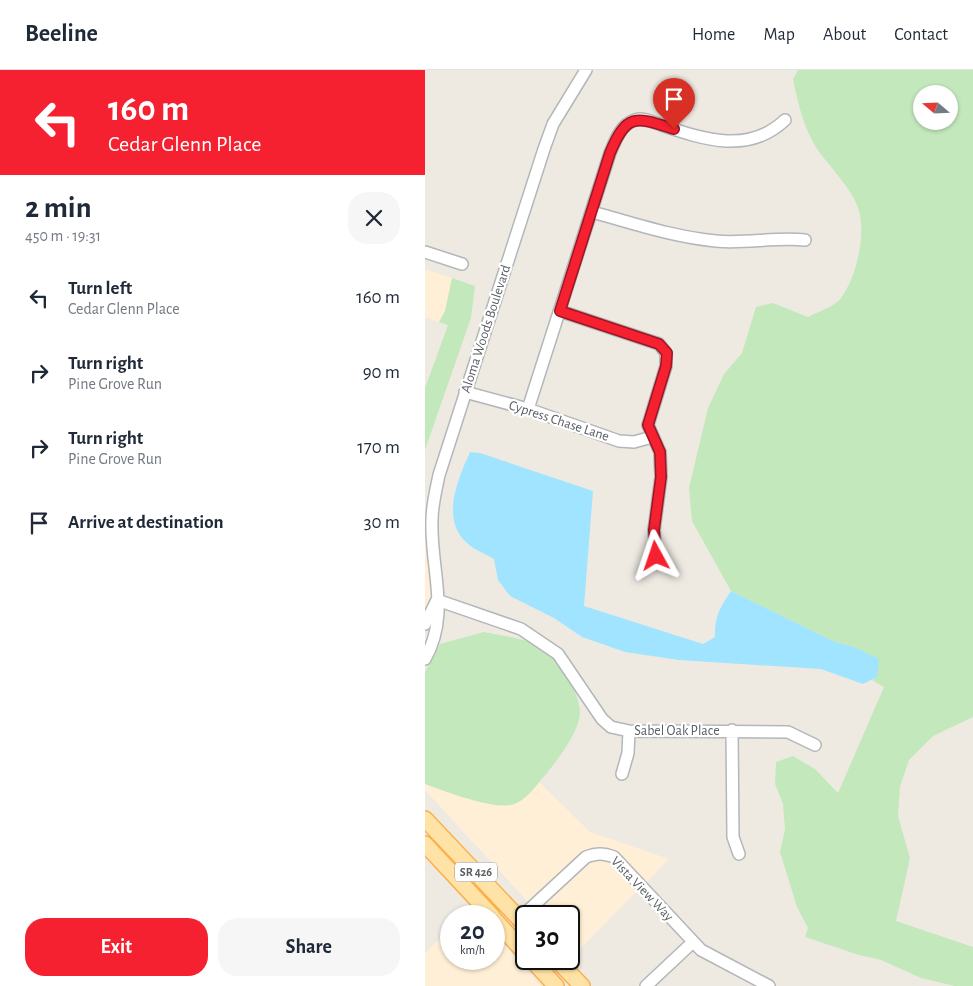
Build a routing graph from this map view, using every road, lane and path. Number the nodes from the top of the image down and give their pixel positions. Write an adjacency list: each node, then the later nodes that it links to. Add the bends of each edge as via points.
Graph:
1 (586, 70): 8 (street, Aloma Woods Boulevard, via 553,124)
2 (785, 120): 3 (street, via 767,134 728,142 701,138 646,120 634,120 625,126 615,142)
3 (592, 212): 4 (street, via 679,236 719,241); 7 (street)
4 (805, 240)
5 (425, 252): 6 (street)
6 (462, 264)
7 (560, 311): 9 (street); 10 (street, via 659,344 667,353 648,425)
8 (465, 392): 9 (street, Cypress Chase Lane); 12 (street, Aloma Woods Boulevard, via 439,475 433,506)
9 (528, 409): 10 (street, Cypress Chase Lane, via 619,441 634,442)
10 (652, 437): 11 (street, via 660,452 661,477 654,530)
11 (656, 556)
12 (437, 600): 13 (street, Aloma Woods Boulevard); 14 (street, Aloma Woods Boulevard, via 440,613); 16 (street, Sabel Oak Place, via 515,626 552,650 569,669 602,719 611,727)
13 (425, 624)
14 (425, 659)
15 (732, 730): 16 (street, Sabel Oak Place); 17 (street, Sabel Oak Place, via 788,732); 21 (street, via 733,837)
16 (629, 731): 18 (street, via 628,753)
17 (815, 745)
18 (622, 774)
19 (425, 819): 24 (main road, SR 426)
20 (425, 844): 22 (main road, SR 426)
21 (739, 854)
22 (482, 905)
23 (539, 905): 27 (street, Vista View Way, via 586,857 605,853 614,857)
24 (515, 914)
25 (505, 930): 26 (main road, SR 426)
26 (515, 942)
27 (693, 942): 32 (street); 33 (street, Vista View Way, via 701,950)
28 (541, 970): 30 (main road)
29 (567, 970): 31 (main road)
30 (556, 986)
31 (582, 986)
32 (647, 986)
33 (769, 986)

